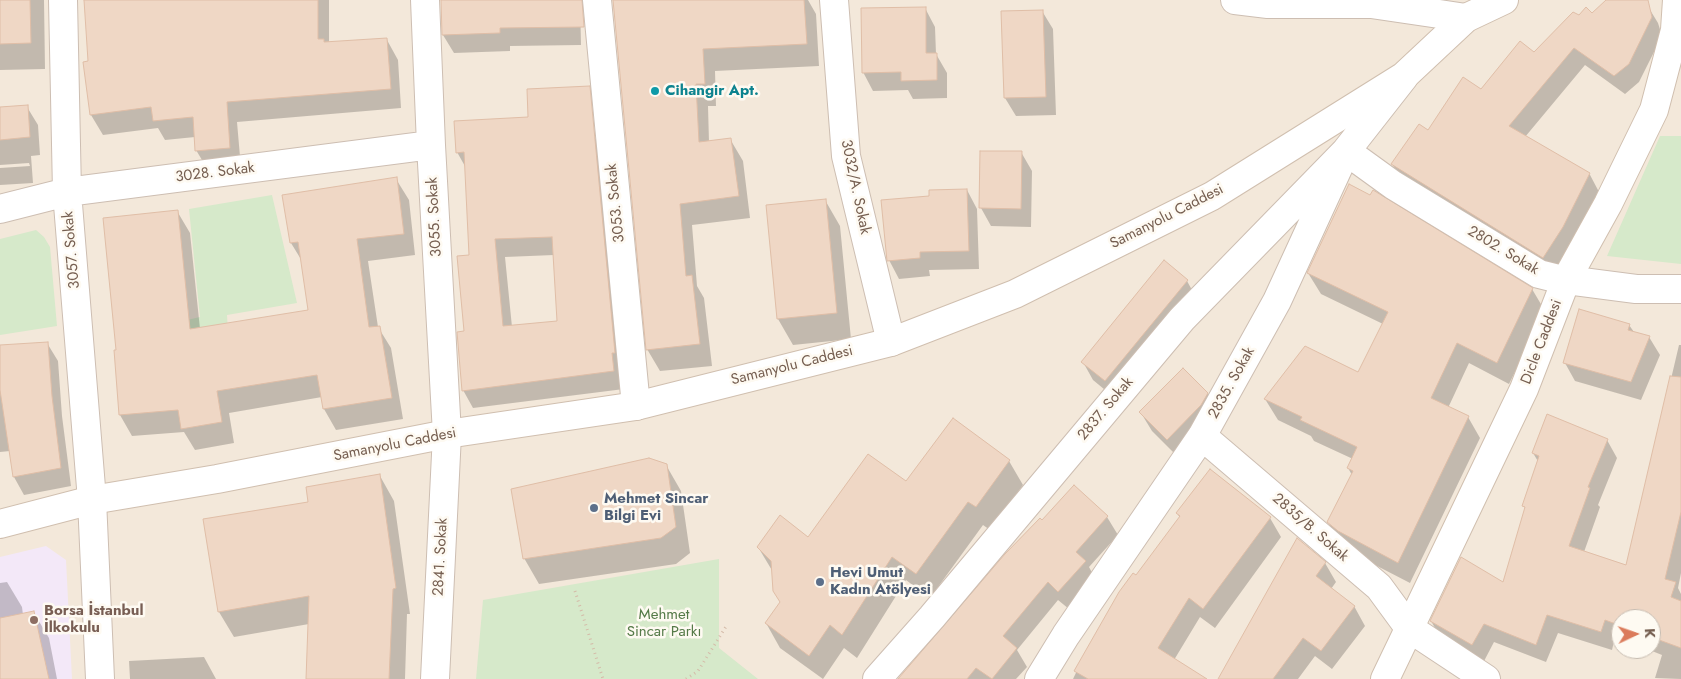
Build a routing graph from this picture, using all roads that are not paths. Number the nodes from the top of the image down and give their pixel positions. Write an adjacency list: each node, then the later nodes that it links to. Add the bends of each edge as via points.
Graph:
1 (63, 0): 12 (street, 3057. Sokak)
2 (425, 0): 10 (street, 3055. Sokak)
3 (597, 0): 17 (street, 3053. Sokak)
4 (834, 0): 16 (street, 3032/A. Sokak, via 846,156)
5 (1235, 0): 8 (street, via 1268,4 1371,4)
6 (1504, 0): 8 (street, Samanyolu Caddesi)
7 (1677, 0): 14 (street, Dicle Caddesi, via 1675,30 1654,110)
8 (1466, 18): 9 (street, Samanyolu Caddesi)
9 (1404, 76): 11 (street, 2835. Sokak); 16 (street, Samanyolu Caddesi, via 1212,196 1015,294)
10 (430, 145): 12 (street, 3028. Sokak); 18 (street, 3055. Sokak)
11 (1346, 151): 14 (street, 2802. Sokak, via 1393,185 1539,274); 19 (street, 2835. Sokak, via 1277,301); 25 (street, 2837. Sokak, via 1182,319 939,610)
12 (67, 192): 13 (street, 3028. Sokak); 20 (street, 3057. Sokak)
13 (0, 208)
14 (1566, 280): 15 (street, 2802. Sokak, via 1636,289); 22 (street, Dicle Caddesi, via 1524,389)
15 (1681, 289)
16 (891, 342): 17 (street, Samanyolu Caddesi)
17 (636, 406): 18 (street, Samanyolu Caddesi)
18 (447, 434): 20 (street, Samanyolu Caddesi); 24 (street, 2841. Sokak)
19 (1202, 436): 22 (street, 2835/B. Sokak, via 1379,587); 26 (street, 2835. Sokak)
20 (92, 500): 21 (street, Samanyolu Caddesi); 23 (street, 3057. Sokak)
21 (0, 524)
22 (1409, 628): 27 (street, Dicle Caddesi); 28 (street)
23 (100, 679)
24 (435, 679)
25 (877, 679)
26 (1039, 679)
27 (1385, 679)
28 (1486, 679)

